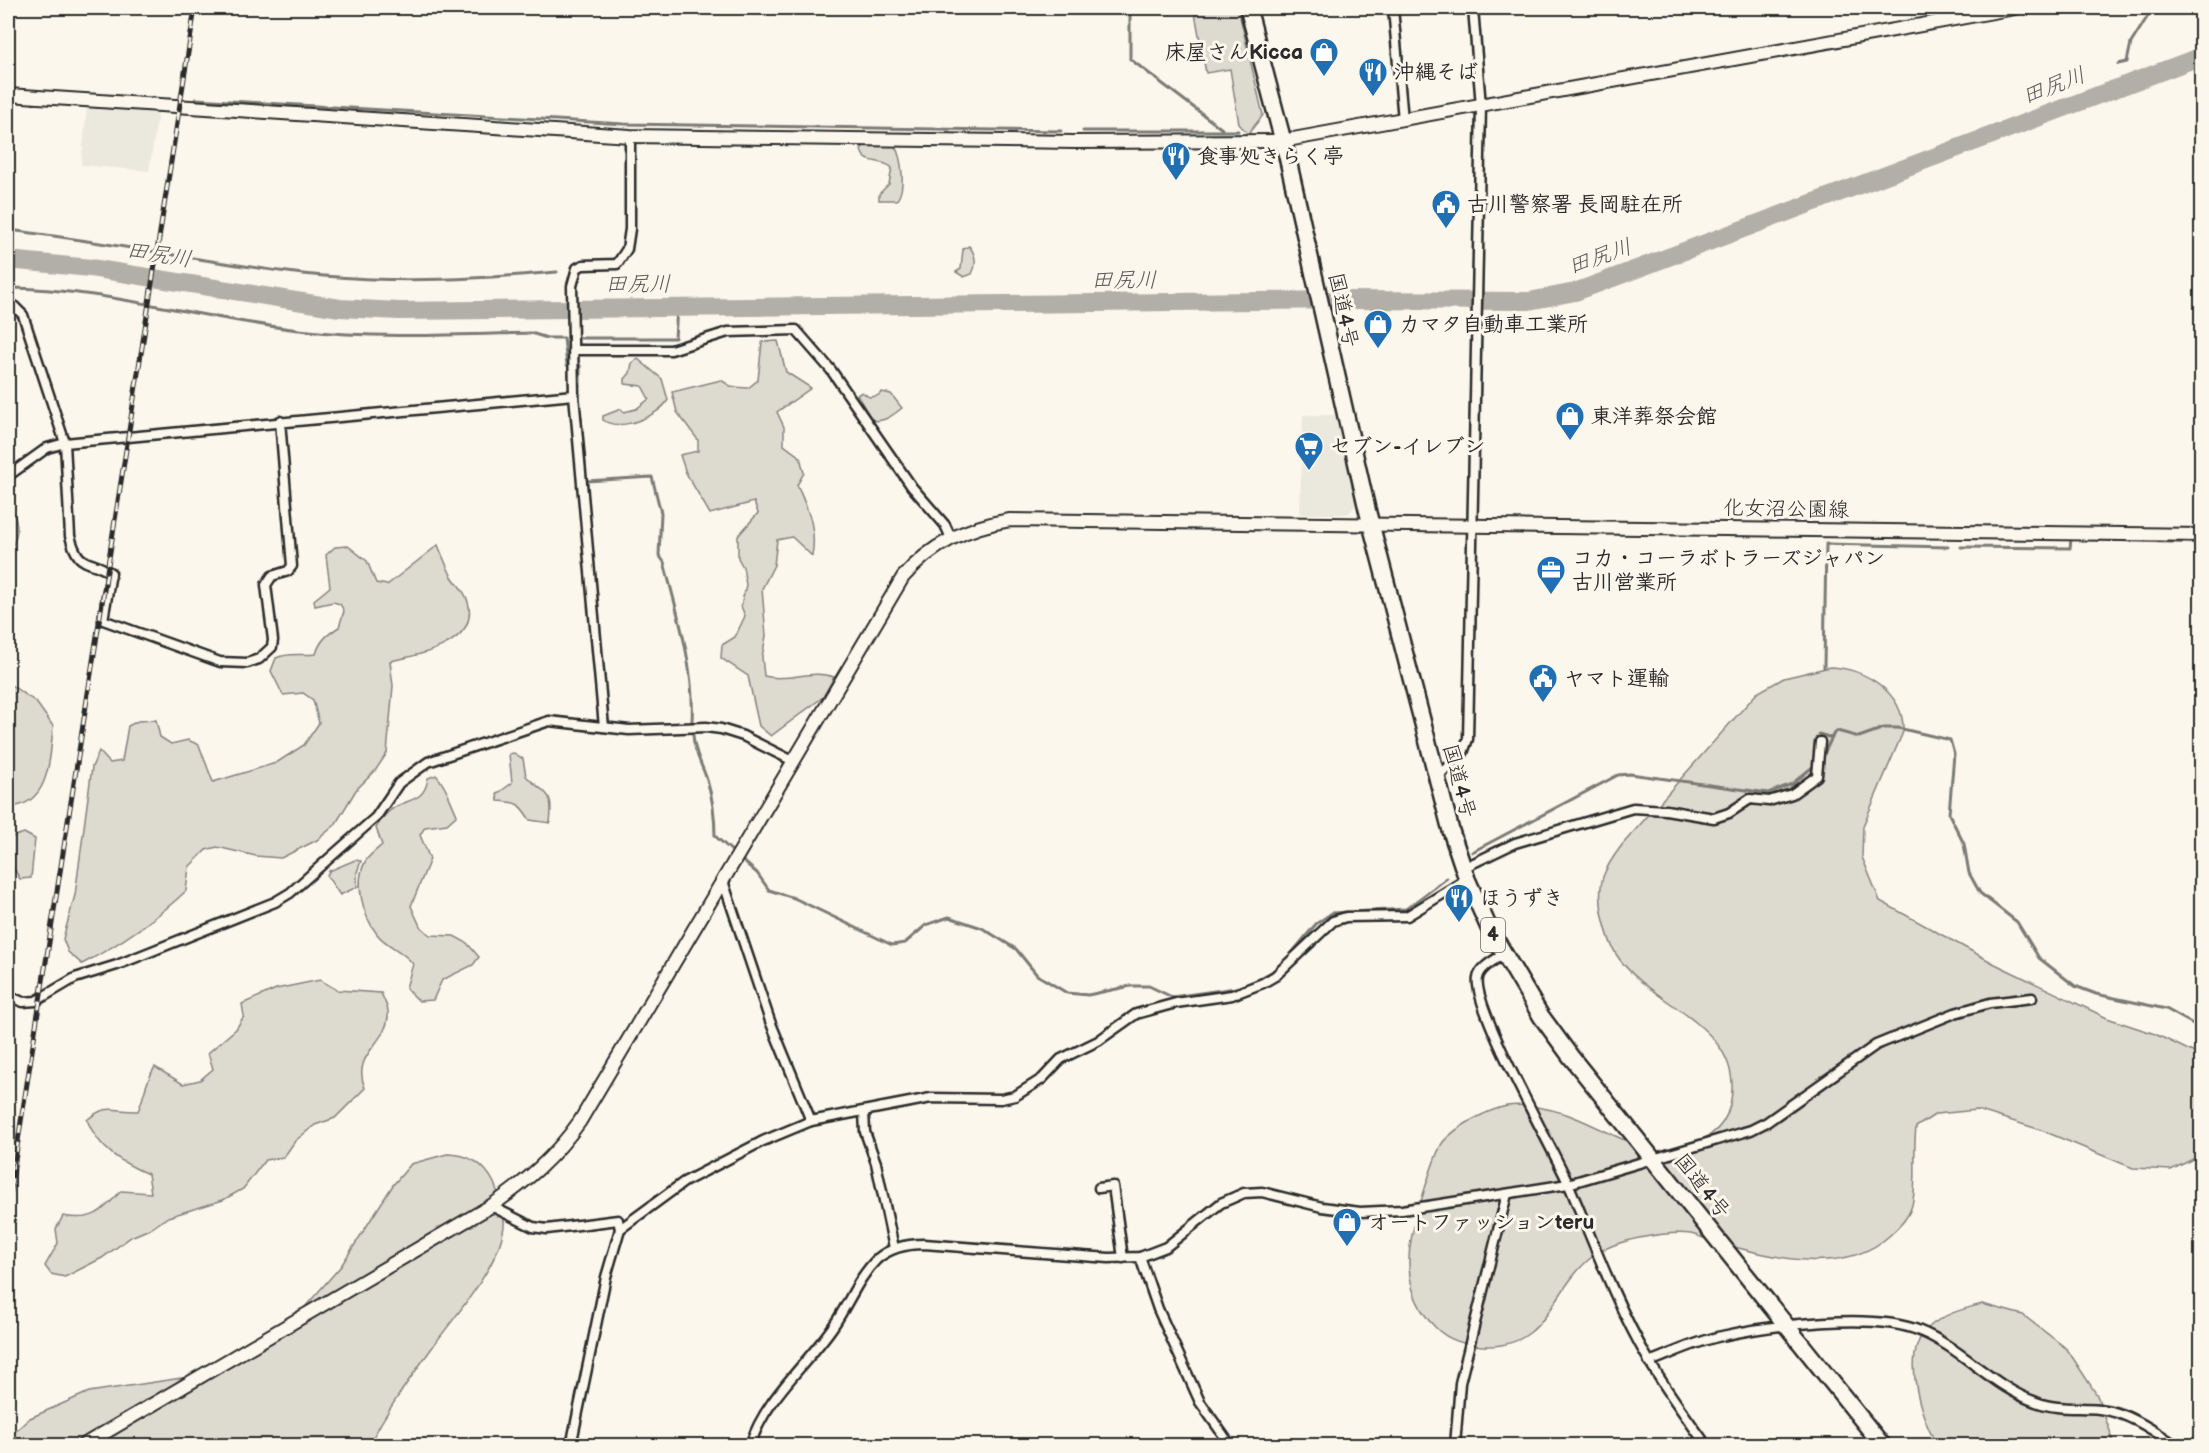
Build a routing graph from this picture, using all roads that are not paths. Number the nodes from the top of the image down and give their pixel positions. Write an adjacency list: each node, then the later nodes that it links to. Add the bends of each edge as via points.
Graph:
1 (1248, 8): 9 (highway, 国道4号 / 4)
2 (1393, 8): 7 (street)
3 (1473, 8): 6 (street)
4 (2015, 8): 6 (street)
5 (8, 95): 8 (street)
6 (1481, 106): 7 (street); 17 (street)
7 (1403, 120): 9 (street)
8 (630, 136): 9 (street); 11 (street, via 627,249 617,264 577,268 572,286)
9 (1282, 141): 16 (highway, 国道4号 / 4)
10 (8, 303): 14 (street, via 23,315)
11 (574, 350): 12 (street); 19 (street, via 671,350 728,332 796,330 831,370)
12 (574, 395): 13 (street); 20 (street)
13 (280, 421): 14 (street); 14 (street, via 292,566 272,576 266,585 272,647 259,659 247,663 220,662 103,620 111,573 84,562 73,547)
14 (65, 443): 15 (street, via 47,448)
15 (8, 477)
16 (1370, 522): 17 (street, 化女沼公園線); 19 (street, 化女沼公園線, via 1010,520 980,526); 23 (highway, 国道4号 / 4)
17 (1472, 526): 18 (street, 化女沼公園線); 23 (street, via 1468,739 1462,753)
18 (2202, 535)
19 (951, 538): 22 (street, 化女沼公園線, via 919,559 903,577)
20 (604, 727): 22 (street, via 721,729); 27 (street, via 549,721 428,762 399,783 376,817 275,902 75,978 36,1001 23,1002)
21 (1820, 742): 24 (street, via 1817,776 1792,794 1769,801 1750,800 1714,818 1633,808 1515,843)
22 (793, 761): 25 (street, 化女沼公園線)
23 (1436, 778): 24 (highway, 国道4号 / 4)
24 (1465, 873): 26 (highway, 国道4号 / 4); 29 (street, via 1407,916 1346,917 1333,921 1263,983 1232,995 1176,1003 1137,1014 1098,1041 1061,1059 1042,1079 1015,1096 931,1098)
25 (723, 881): 30 (street, via 770,1021); 35 (street, 化女沼公園線, via 561,1148 540,1170)
26 (1504, 954): 31 (highway, 国道4号 / 4, via 1541,1016); 32 (street, via 1482,970 1478,978 1479,996)
27 (8, 996)
28 (2032, 998): 31 (street, via 1955,1013 1876,1045 1767,1122)
29 (864, 1112): 30 (street); 37 (street, via 865,1132 876,1163)
30 (811, 1121): 36 (street, via 684,1182)
31 (1654, 1159): 32 (street); 40 (highway, 国道4号 / 4)
32 (1568, 1184): 34 (street); 41 (street, via 1595,1252)
33 (1099, 1188): 39 (street, via 1113,1186)
34 (1507, 1194): 38 (street, via 1402,1210 1360,1212 1262,1192 1244,1192 1221,1203 1166,1248); 46 (street, via 1460,1383)
35 (491, 1206): 36 (street, via 533,1227 547,1229 613,1219 618,1220); 42 (street, 化女沼公園線)
36 (620, 1229): 43 (street, via 606,1277)
37 (894, 1248): 39 (street, via 924,1244); 44 (street, via 878,1258 861,1277 834,1324 759,1420)
38 (1140, 1257): 39 (street); 45 (street, via 1158,1309 1200,1402)
39 (1123, 1258)
40 (1785, 1326): 41 (street, via 1720,1336); 48 (highway, 国道4号 / 4); 49 (street, via 1884,1322 1921,1331 2019,1395 2060,1408 2124,1415)
41 (1649, 1362): 47 (street)
42 (82, 1446)
43 (571, 1446)
44 (750, 1446)
45 (1231, 1446)
46 (1455, 1446)
47 (1707, 1446)
48 (1883, 1446)
49 (2177, 1446)

